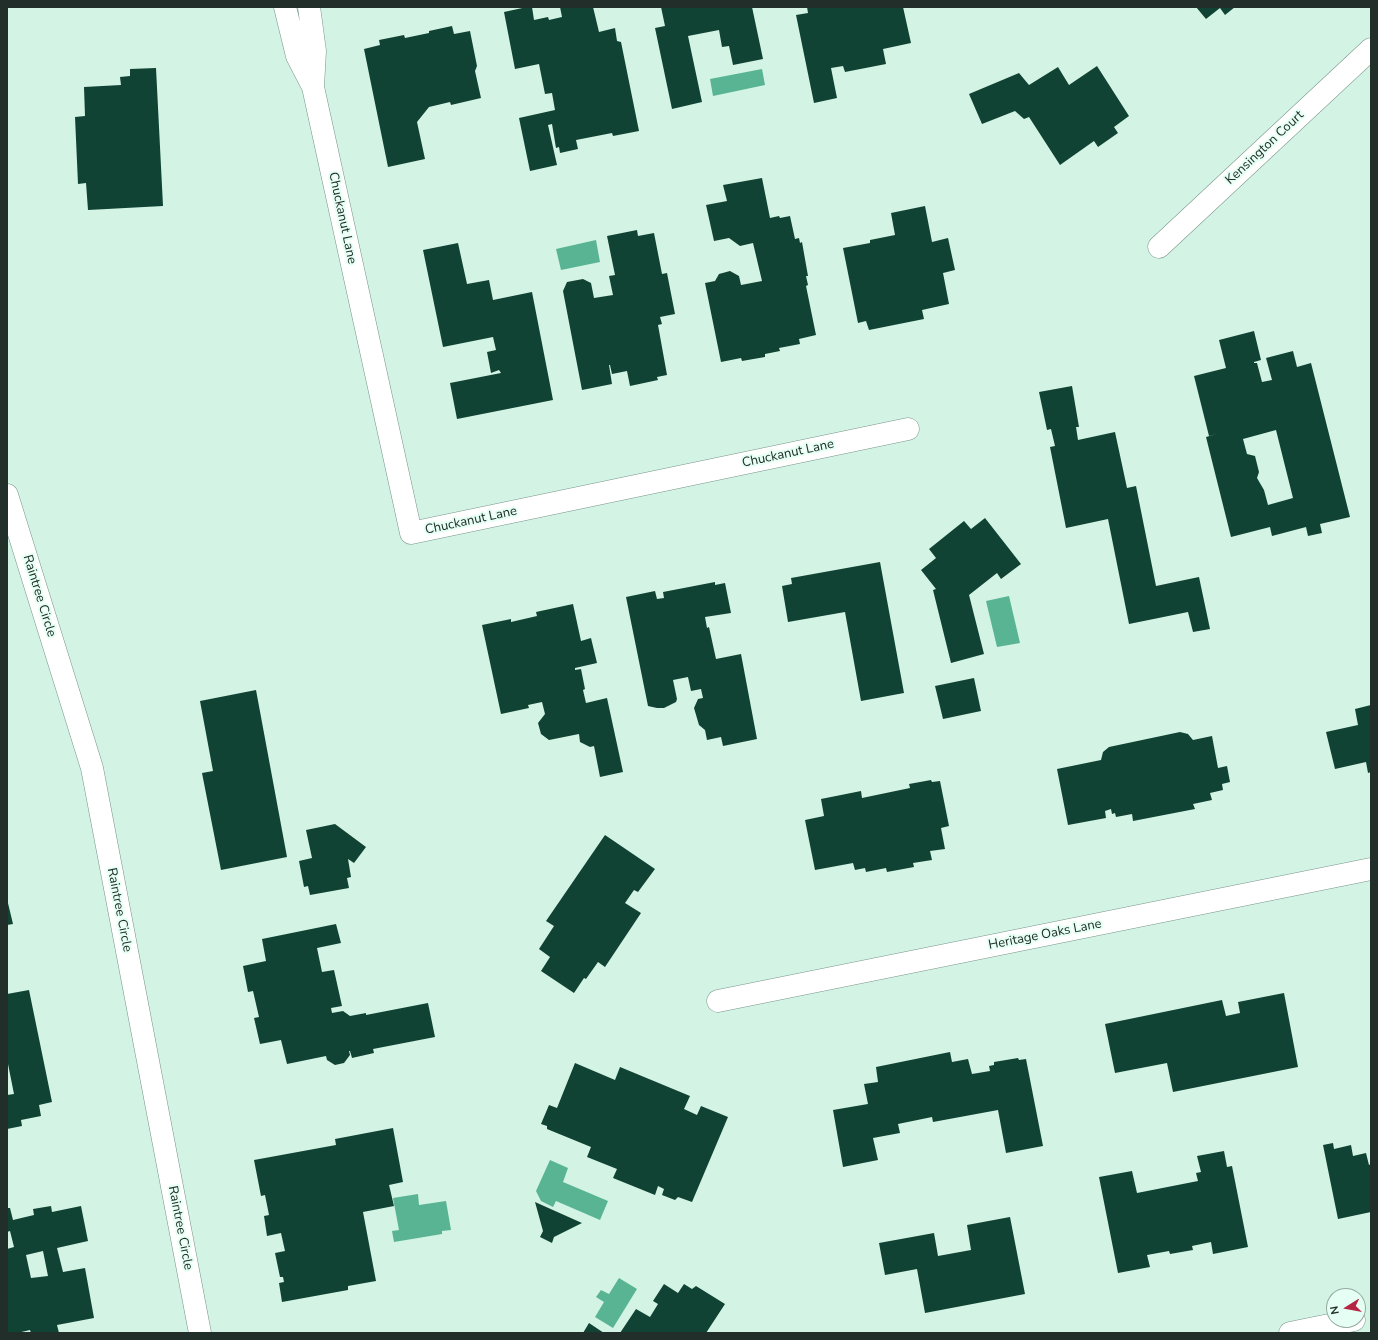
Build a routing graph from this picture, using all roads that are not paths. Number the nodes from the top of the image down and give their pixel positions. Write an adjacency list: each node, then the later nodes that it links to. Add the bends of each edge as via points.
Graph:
1 (285, 7): 4 (street, Chuckanut Lane, via 297,56)
2 (309, 7): 4 (street, Chuckanut Lane, via 315,51)
3 (1371, 48): 5 (street, Kensington Court)
4 (313, 87): 6 (street, Chuckanut Lane, via 411,533)
5 (1160, 247)
6 (908, 428)
7 (7, 494): 11 (street, Raintree Circle, via 92,768)
8 (1371, 869): 9 (street, Heritage Oaks Lane)
9 (718, 1001)
10 (1326, 1326): 12 (street)
11 (200, 1333)
12 (1290, 1333)

